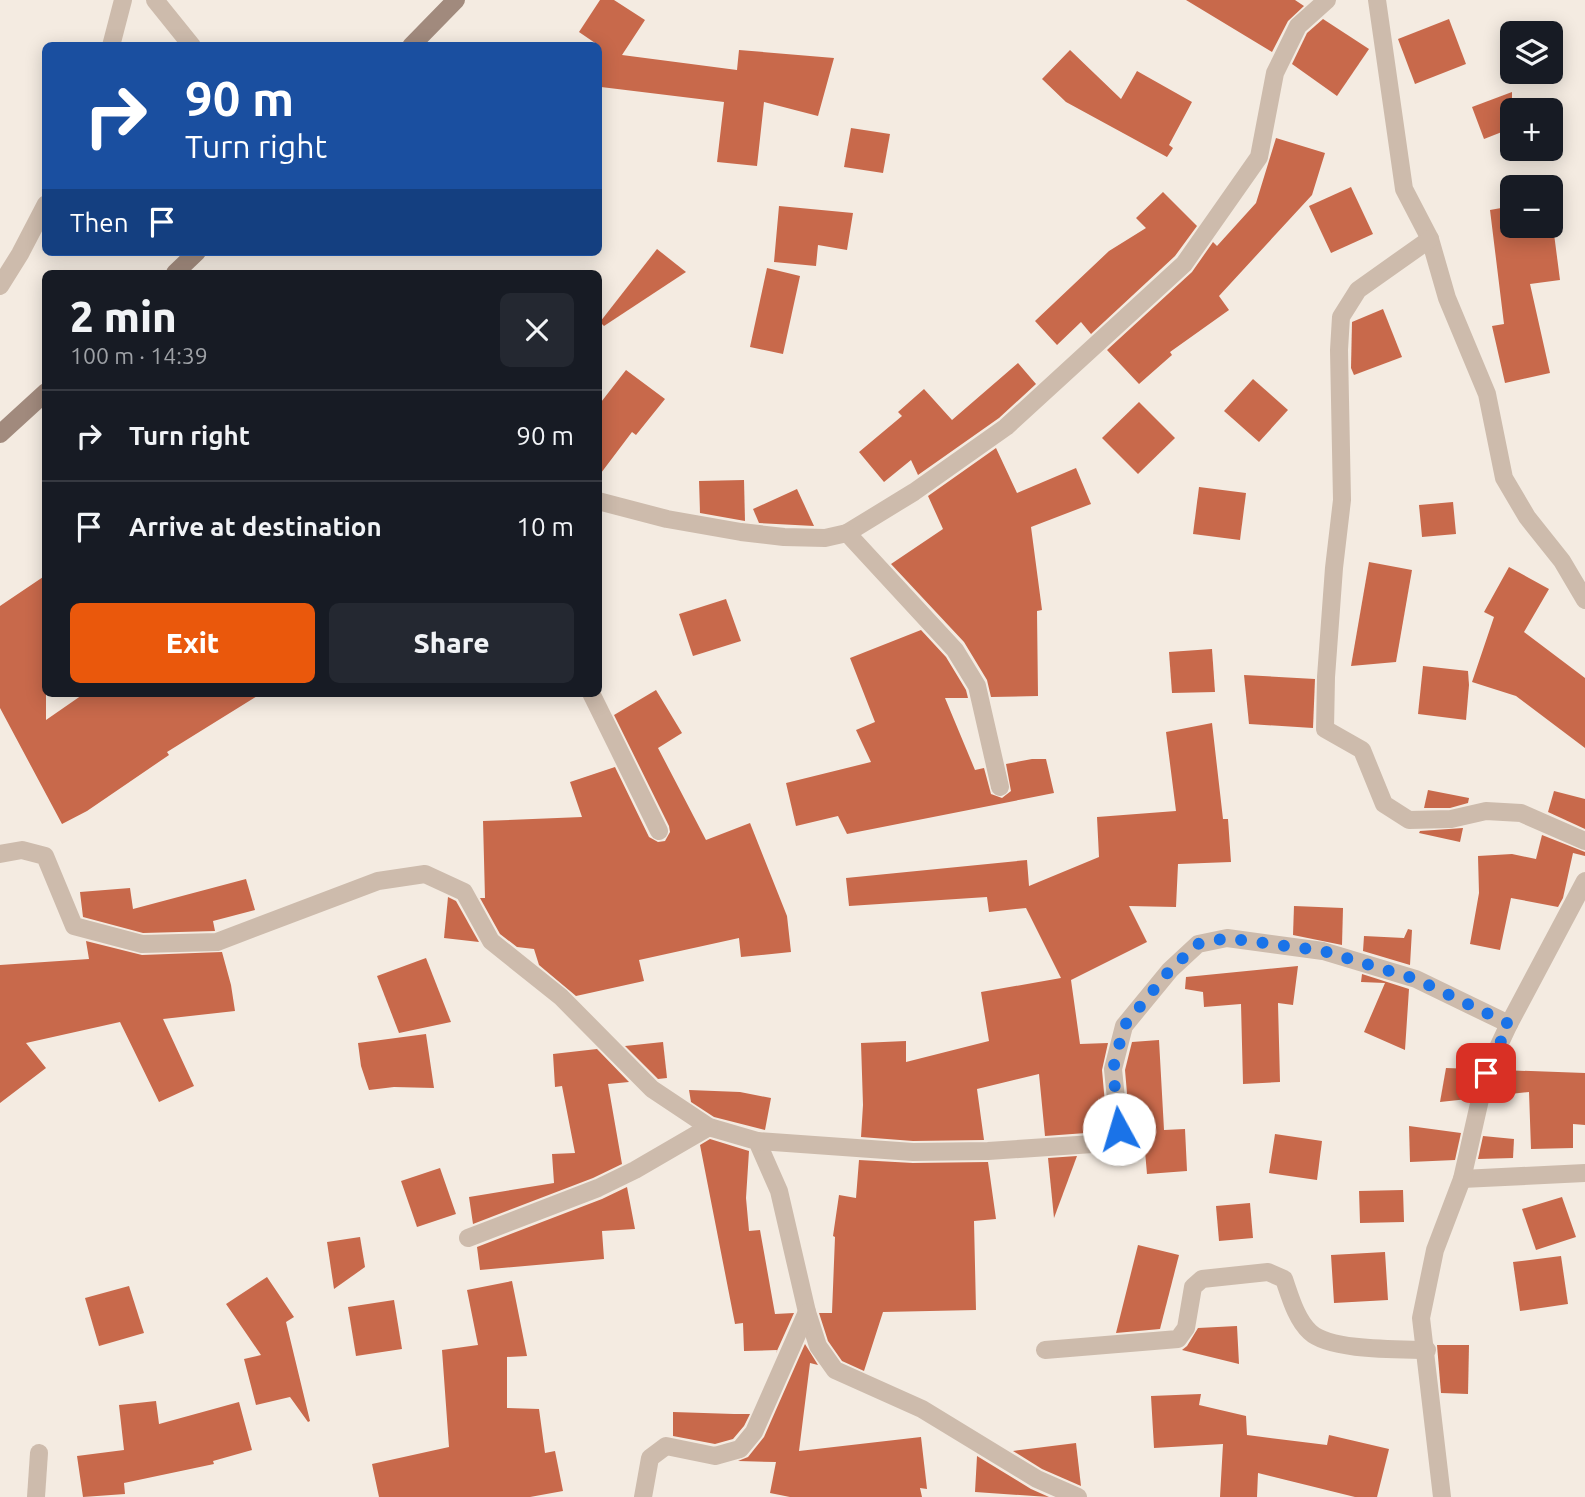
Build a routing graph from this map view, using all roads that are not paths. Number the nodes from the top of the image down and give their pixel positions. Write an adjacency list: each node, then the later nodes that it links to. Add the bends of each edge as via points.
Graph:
1 (123, 0): 6 (street)
2 (155, 0): 7 (street)
3 (456, 0): 8 (main road)
4 (1327, 0): 17 (street, via 1298,26 1275,73 1259,157 1184,264 1006,427)
5 (1377, 0): 10 (street, via 1404,189)
6 (112, 42)
7 (189, 42)
8 (415, 42)
9 (42, 212): 13 (street)
10 (1430, 239): 18 (street, via 1447,298 1487,394 1504,478); 22 (street, via 1357,290 1341,317 1342,499 1325,729 1362,750 1384,804 1409,820 1451,819 1486,811 1521,813)
11 (193, 256): 12 (main road)
12 (177, 270)
13 (0, 286)
14 (42, 396): 15 (main road)
15 (0, 434)
16 (602, 502): 17 (street, via 741,532 825,538)
17 (846, 533): 20 (street, via 955,650 976,686)
18 (1585, 600)
19 (593, 697): 21 (street)
20 (1000, 788)
21 (659, 831)
22 (1585, 841)
23 (0, 854): 26 (street, via 22,850 45,856 74,926 142,944 217,942 378,881 425,874 464,892 491,941 561,997 652,1089)
24 (1585, 881): 25 (street)
25 (1509, 1024): 27 (street, via 1416,979 1323,951 1227,938 1198,944 1124,1026 1113,1069 1119,1129 1108,1143 914,1152); 29 (street, via 1486,1073)
26 (709, 1127): 27 (street); 30 (street, via 598,1188)
27 (757, 1140): 31 (street, via 779,1191)
28 (1585, 1174): 29 (street)
29 (1462, 1179): 33 (street, via 1436,1250 1421,1318)
30 (468, 1238)
31 (807, 1312): 36 (street, via 754,1432 740,1449 715,1456 666,1446 650,1458); 37 (street, via 818,1346 835,1370 922,1409 1037,1479)
32 (1045, 1350): 33 (street, via 1178,1339 1186,1328 1193,1287 1202,1279 1268,1272 1284,1279 1296,1311 1311,1333 1339,1345)
33 (1427, 1350): 38 (street)
34 (39, 1452): 35 (street)
35 (36, 1497)
36 (643, 1497)
37 (1078, 1497)
38 (1442, 1497)

